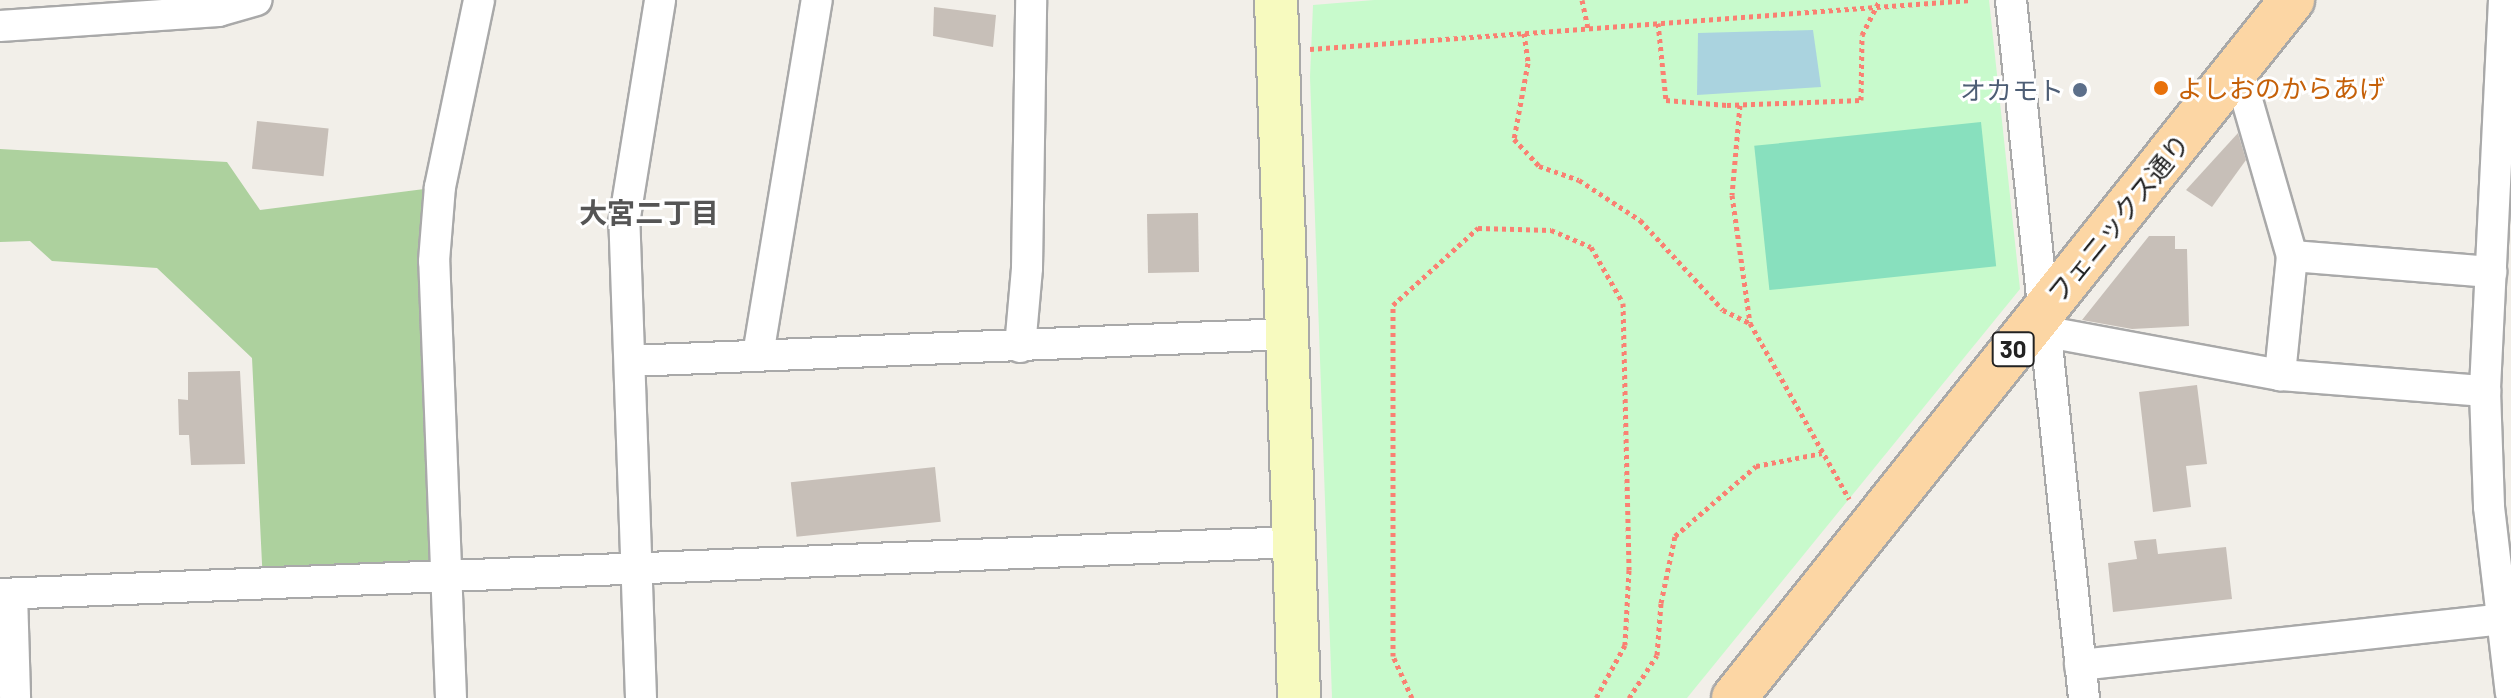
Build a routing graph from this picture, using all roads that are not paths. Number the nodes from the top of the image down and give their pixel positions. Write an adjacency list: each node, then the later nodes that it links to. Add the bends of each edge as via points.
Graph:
1 (256, 0): 10 (street, via 218,11)
2 (479, 0): 25 (street, via 440,187 434,261)
3 (660, 0): 20 (street, via 624,223)
4 (817, 0): 19 (street)
5 (1031, 0): 18 (street, via 1027,268)
6 (1276, 0): 17 (street)
7 (2011, 0): 16 (street)
8 (2292, 0): 12 (main road, フェニックス通り / 30)
9 (2504, 0): 13 (street)
10 (96, 9): 11 (street)
11 (0, 26)
12 (2238, 69): 14 (street); 16 (main road, フェニックス通り / 30)
13 (2504, 117): 15 (street)
14 (2292, 256): 15 (street); 21 (street)
15 (2491, 272): 22 (street)
16 (2041, 323): 21 (street); 28 (street); 34 (main road, フェニックス通り / 30)
17 (1288, 334): 18 (street); 23 (street)
18 (1020, 347): 19 (street)
19 (758, 355): 20 (street)
20 (630, 361): 24 (street)
21 (2280, 375): 22 (street)
22 (2494, 408): 27 (street, via 2489,507)
23 (1295, 542): 24 (street); 33 (street)
24 (635, 569): 25 (street); 32 (street)
25 (449, 575): 26 (street); 31 (street)
26 (6, 594): 30 (street)
27 (2502, 619): 28 (street); 29 (street)
28 (2080, 665): 35 (street)
29 (2510, 675)
30 (15, 698)
31 (451, 698)
32 (641, 698)
33 (1299, 698)
34 (1734, 698)
35 (2084, 698)

